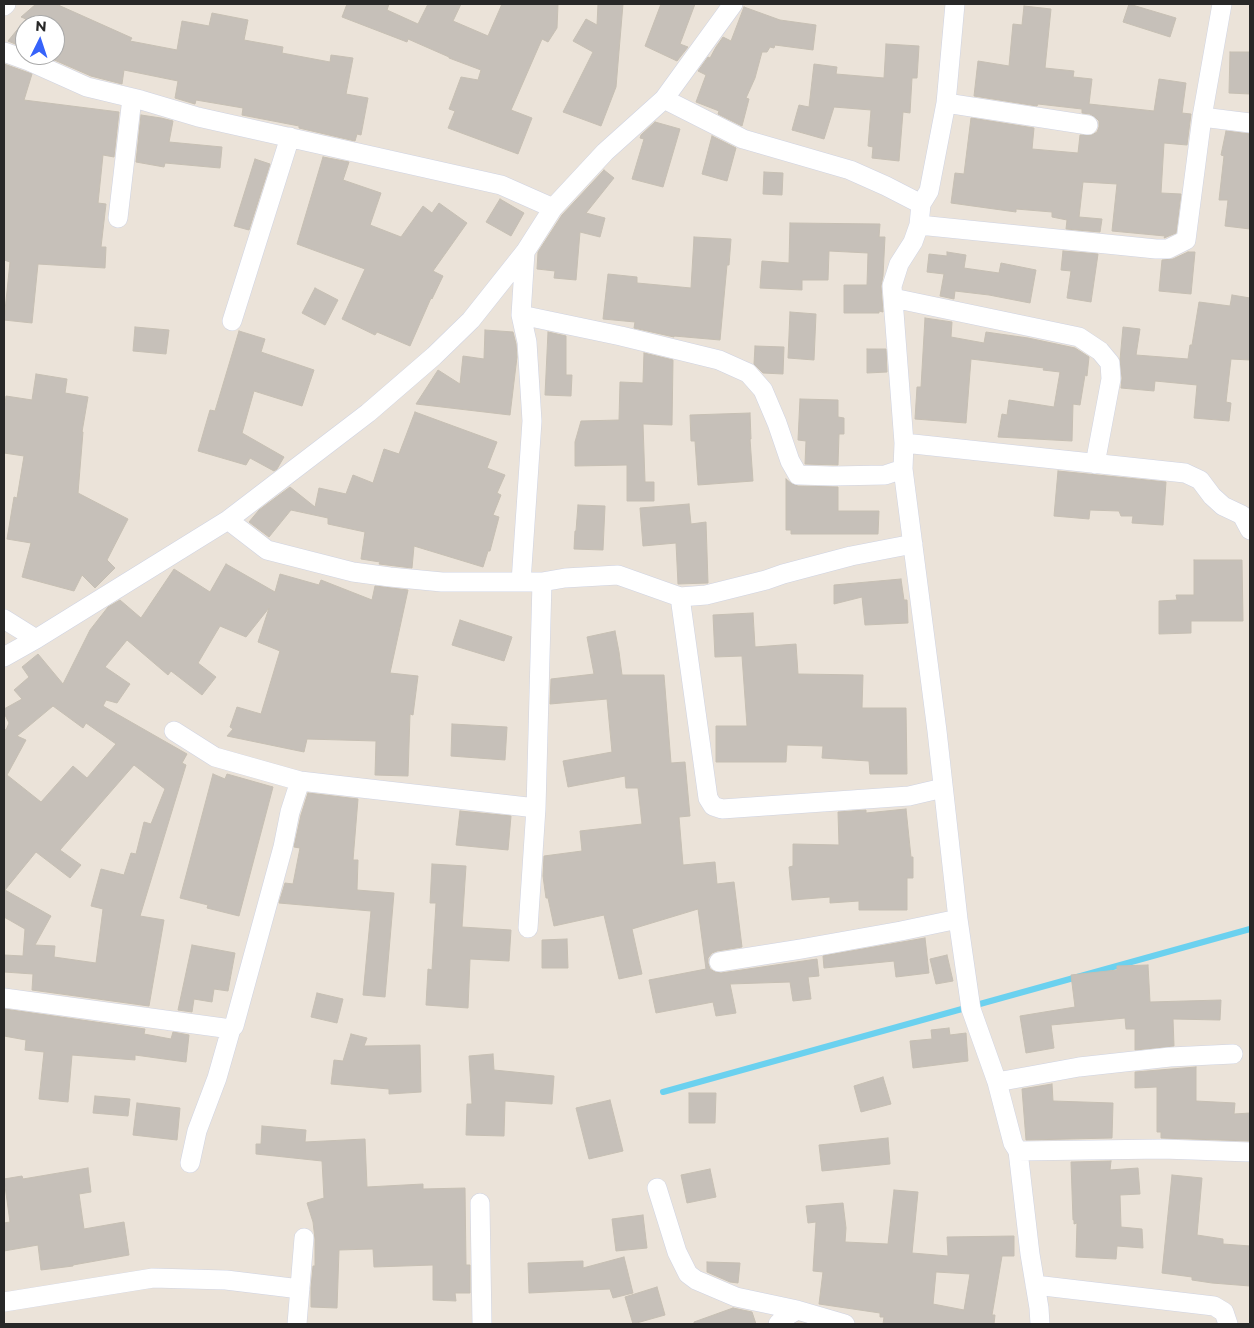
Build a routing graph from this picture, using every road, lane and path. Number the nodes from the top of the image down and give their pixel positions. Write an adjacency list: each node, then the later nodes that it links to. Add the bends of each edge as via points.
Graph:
1 (733, 4): 6 (street)
2 (956, 4): 7 (street)
3 (1222, 4): 8 (street)
4 (4, 52): 5 (street, via 87,87)
5 (132, 98): 11 (street, via 198,117); 14 (street)
6 (664, 99): 12 (street, via 743,139 850,170); 13 (street, via 605,152)
7 (946, 104): 10 (street); 12 (street, via 930,192)
8 (1202, 117): 9 (street); 15 (street, via 1186,240 1168,249)
9 (1250, 123)
10 (1088, 125)
11 (290, 137): 13 (street, via 501,185); 19 (street)
12 (921, 204): 15 (street)
13 (553, 208): 16 (street)
14 (118, 218)
15 (919, 225): 17 (street, via 899,264 892,286)
16 (525, 252): 18 (street); 23 (street, via 471,320 434,356 368,413)
17 (893, 298): 20 (street); 21 (street, via 1079,337 1100,351 1110,363 1110,379)
18 (521, 315): 22 (street, via 719,360 748,374 763,390 798,475 885,476); 26 (street, via 527,342 532,421)
19 (232, 321)
20 (904, 443): 21 (street); 22 (street)
21 (1095, 464): 24 (street, via 1185,473 1200,480 1223,506 1242,515)
22 (904, 469): 25 (street)
23 (228, 520): 26 (street, via 267,550 353,572 442,582); 30 (street)
24 (1250, 530)
25 (913, 544): 28 (street, via 851,556 706,595); 34 (street)
26 (522, 582): 27 (street)
27 (542, 582): 28 (street, via 618,575); 35 (street)
28 (680, 597): 34 (street, via 708,798 713,806 722,809 909,796)
29 (4, 619): 30 (street)
30 (36, 639): 31 (street)
31 (4, 657)
32 (174, 731): 33 (street, via 215,757)
33 (300, 781): 35 (street); 40 (street)
34 (943, 788): 36 (street)
35 (536, 808): 37 (street)
36 (958, 919): 38 (street); 42 (street, via 970,1009)
37 (528, 928)
38 (719, 962)
39 (4, 998): 40 (street)
40 (231, 1029): 45 (street)
41 (1233, 1054): 42 (street, via 1079,1067)
42 (997, 1082): 43 (street, via 1013,1143)
43 (1018, 1150): 44 (street); 49 (street)
44 (1250, 1152)
45 (190, 1163)
46 (657, 1188): 52 (street, via 688,1274 736,1297)
47 (480, 1203): 54 (street)
48 (304, 1238): 50 (street)
49 (1035, 1285): 57 (street); 58 (street, via 1214,1306 1224,1312)
50 (300, 1289): 51 (street, via 226,1280 152,1278); 53 (street)
51 (4, 1302)
52 (797, 1310): 55 (street); 56 (street)
53 (297, 1324)
54 (482, 1324)
55 (778, 1324)
56 (845, 1324)
57 (1040, 1324)
58 (1228, 1324)

